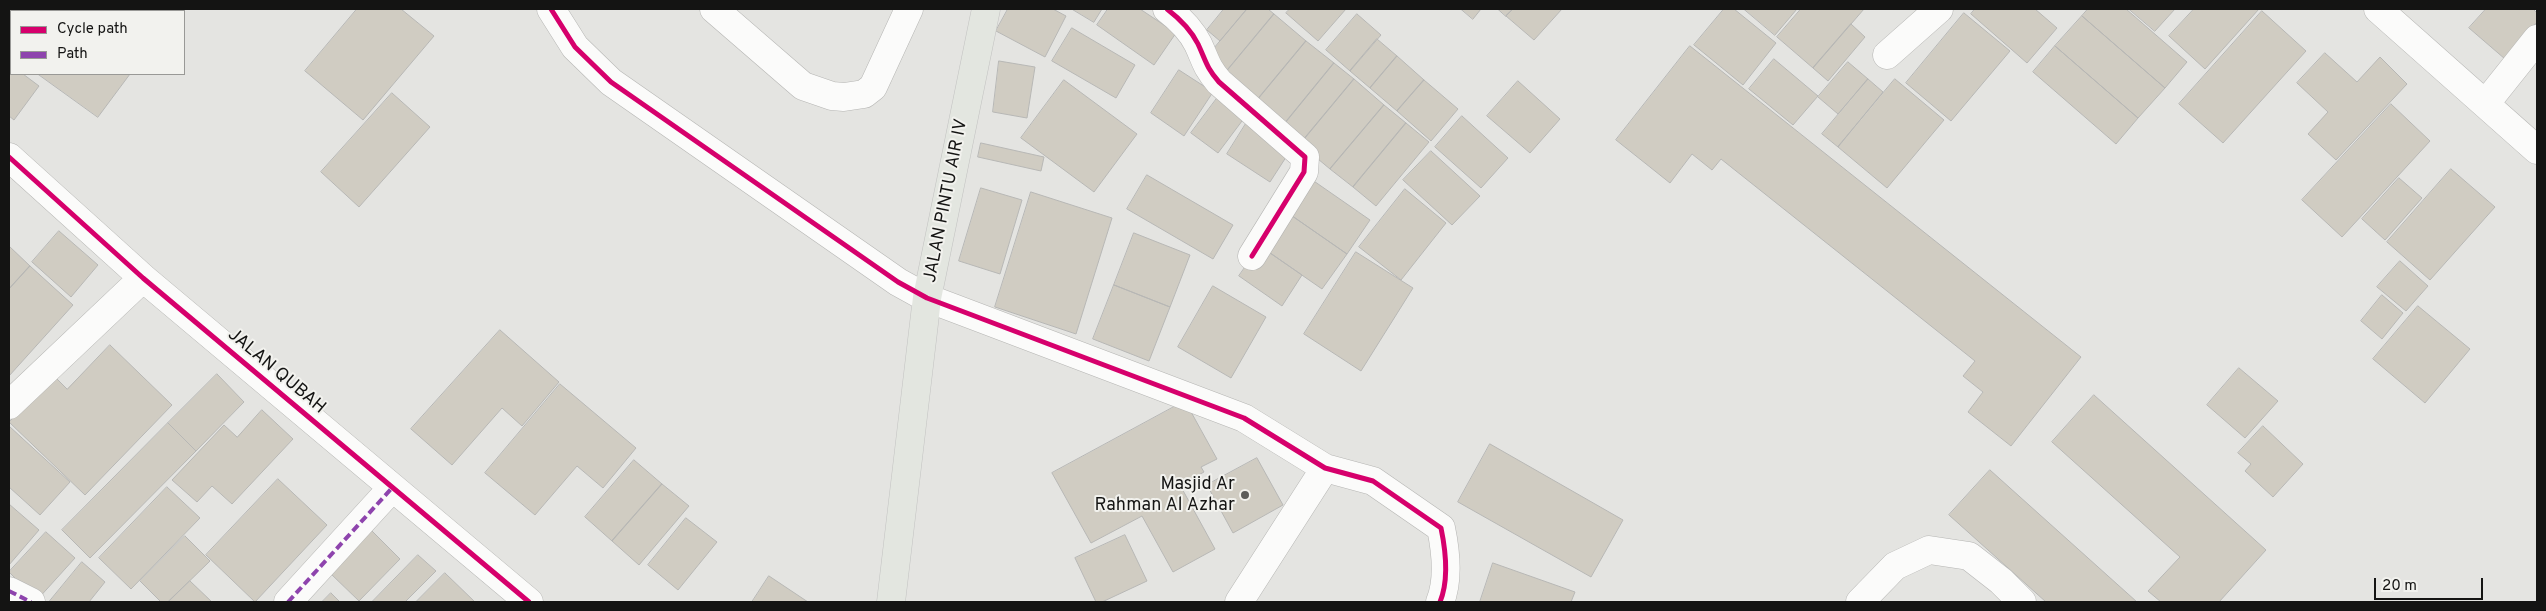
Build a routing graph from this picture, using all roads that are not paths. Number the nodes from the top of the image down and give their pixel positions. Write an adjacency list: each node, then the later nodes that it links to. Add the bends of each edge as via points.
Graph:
1 (551, 9): 15 (street, via 575,48 611,82 898,282)
2 (714, 9): 3 (street, via 803,86 844,97 864,94 873,87)
3 (908, 9)
4 (986, 9): 15 (main road, JALAN PINTU AIR IV)
5 (1168, 9): 13 (street, via 1184,22 1198,44 1206,68 1305,158 1304,172)
6 (1939, 9): 9 (street)
7 (2378, 9): 10 (street)
8 (2537, 39): 10 (street)
9 (1887, 55)
10 (2486, 103): 11 (street)
11 (2537, 150)
12 (9, 157): 14 (street, JALAN QUBAH)
13 (1252, 256)
14 (143, 278): 16 (street); 18 (street, JALAN QUBAH)
15 (927, 298): 17 (street, via 1244,418); 23 (main road, JALAN PINTU AIR IV)
16 (9, 405)
17 (1325, 468): 24 (street); 25 (street, via 1373,481 1441,528 1446,553 1445,591)
18 (392, 488): 21 (street); 22 (street, JALAN QUBAH)
19 (9, 591): 20 (street)
20 (31, 602)
21 (288, 602)
22 (529, 602)
23 (891, 602)
24 (1239, 602)
25 (1440, 602)
26 (1860, 602): 27 (street, via 1895,566 1929,550 1969,556)
27 (2022, 602)

